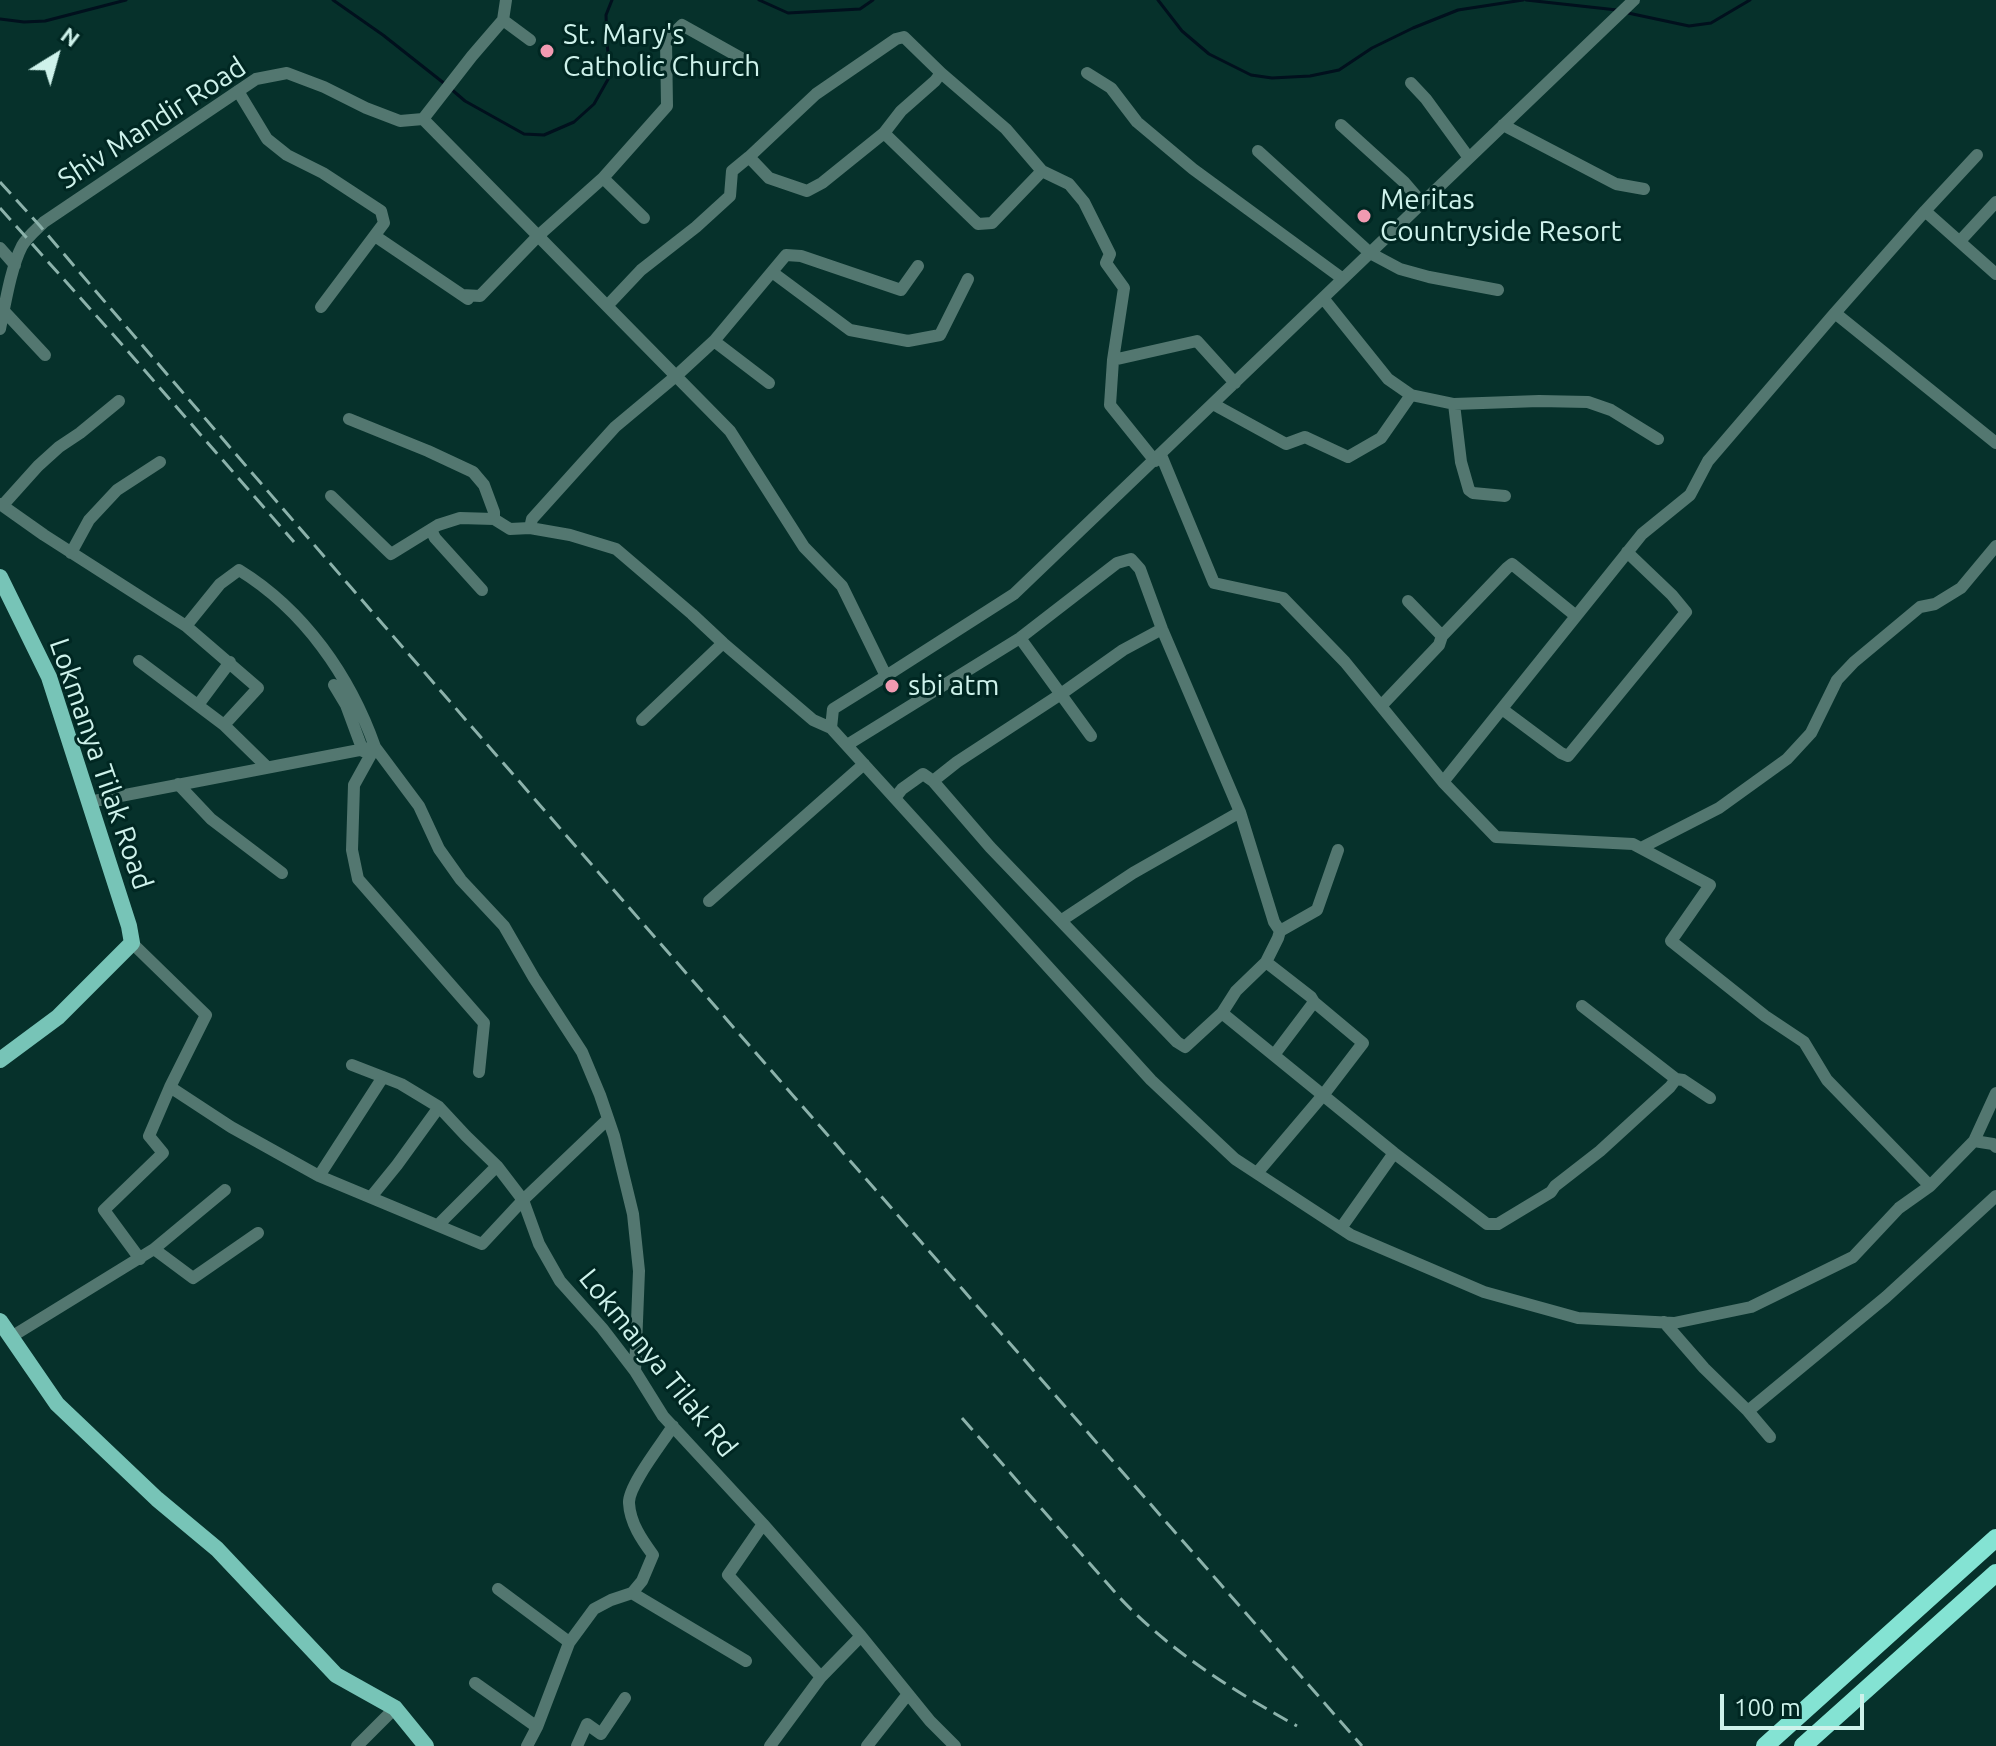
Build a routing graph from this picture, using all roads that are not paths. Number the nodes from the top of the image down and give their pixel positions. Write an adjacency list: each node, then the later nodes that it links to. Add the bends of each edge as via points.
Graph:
1 (506, 0): 3 (street)
2 (1634, 0): 12 (street)
3 (503, 20): 4 (street); 10 (street)
4 (530, 40)
5 (741, 58): 19 (street, via 682,25 666,41 667,106)
6 (941, 73): 13 (street); 16 (street, via 904,37 896,39 816,94); 18 (street, via 1006,129)
7 (1087, 73): 35 (street, via 1111,88 1137,122 1193,169)
8 (1411, 83): 17 (street)
9 (238, 91): 10 (street, Shiv Mandir Road, via 256,79 287,73 400,121); 25 (street, via 267,139 381,211 384,223); 30 (street, Shiv Mandir Road, via 44,222 22,245)
10 (423, 119): 26 (street)
11 (1341, 125): 22 (street)
12 (1503, 125): 17 (street); 20 (street, via 1616,184)
13 (884, 133): 16 (street, via 807,191 769,178); 18 (street, via 978,224 992,223)
14 (1258, 151): 29 (street)
15 (1977, 155): 23 (street)
16 (749, 157): 38 (street, via 732,171 730,196 641,270)
17 (1469, 158): 22 (street)
18 (1042, 171): 45 (street, via 1069,184 1084,202 1110,254 1106,263 1124,288)
19 (603, 178): 24 (street); 26 (street)
20 (1644, 189)
21 (1996, 202): 27 (street)
22 (1422, 203): 29 (street)
23 (1925, 211): 27 (street); 41 (street)
24 (644, 218)
25 (375, 236): 26 (street, via 467,298 480,296); 39 (street)
26 (538, 236): 38 (street)
27 (1960, 241): 33 (street)
28 (0, 248): 30 (street)
29 (1370, 253): 35 (street); 36 (street, via 1400,269)
30 (15, 265): 40 (street, Shiv Mandir Road)
31 (918, 266): 32 (street, via 901,290 801,256 786,255)
32 (772, 272): 34 (street, via 850,330 908,341 940,335); 43 (street)
33 (1996, 274)
34 (968, 279)
35 (1343, 279): 37 (street)
36 (1498, 290)
37 (1323, 298): 48 (street); 49 (street, via 1388,379)
38 (607, 306): 46 (street)
39 (321, 307)
40 (4, 311): 42 (street, Shiv Mandir Road); 44 (street)
41 (1835, 313): 55 (street); 65 (street, via 1708,461 1690,495)
42 (0, 329)
43 (714, 341): 46 (street); 47 (street)
44 (45, 355)
45 (1113, 360): 48 (street, via 1197,341); 56 (street, via 1110,405)
46 (676, 376): 62 (street, via 615,427 532,519); 78 (street, via 730,431 804,547 842,586)
47 (769, 383)
48 (1235, 383): 51 (street)
49 (1411, 395): 51 (street, via 1381,438 1348,457 1305,437 1286,444); 52 (street)
50 (119, 401): 60 (street, via 59,447)
51 (1213, 404): 56 (street)
52 (1454, 404): 54 (street, via 1588,402); 59 (street, via 1469,490)
53 (349, 419): 61 (street, via 473,472 484,485)
54 (1658, 439)
55 (1996, 443)
56 (1158, 458): 78 (street, via 1014,594); 82 (street, via 1214,583 1283,598)
57 (160, 462): 66 (street, via 117,490 89,520)
58 (331, 496): 63 (street, via 391,554)
59 (1505, 496)
60 (1, 504): 66 (street)
61 (494, 519): 62 (street, via 510,529); 63 (street, via 460,518)
62 (530, 528): 75 (street, via 616,549)
63 (431, 530): 68 (street)
64 (1996, 546): 98 (street, via 1961,588 1920,607 1854,662 1837,680 1811,733 1787,759 1719,808)
65 (1627, 552): 70 (street); 83 (street, via 1686,612 1568,756)
66 (71, 553): 71 (street)
67 (0, 577): 96 (main road, Lokmanya Tilak Road, via 49,677)
68 (482, 590)
69 (1408, 601): 73 (street)
70 (1576, 616): 73 (street, via 1512,564); 83 (street)
71 (186, 626): 77 (street); 89 (street, via 220,584 239,570 261,583 336,664 367,723)
72 (1162, 629): 74 (street, via 1140,569 1131,559 1117,563); 80 (street); 97 (street)
73 (1442, 636): 82 (street)
74 (1020, 638): 80 (street); 88 (street)
75 (723, 643): 84 (street); 86 (street, via 813,720)
76 (139, 661): 81 (street)
77 (230, 662): 81 (street); 85 (street, via 258,688)
78 (886, 676): 86 (street, via 833,709)
79 (334, 685): 89 (street)
80 (1061, 694): 87 (street); 92 (street)
81 (198, 705): 85 (street)
82 (1381, 706): 93 (street)
83 (1502, 709): 93 (street)
84 (642, 720)
85 (224, 725): 91 (street)
86 (831, 728): 88 (street)
87 (1091, 736)
88 (847, 745): 90 (street)
89 (369, 749): 91 (street); 112 (street, via 354,785 352,850 358,879 484,1023); 120 (street, via 419,806 461,880 504,926 582,1052)
90 (864, 764): 95 (street); 101 (street)
91 (267, 767): 94 (street)
92 (933, 781): 95 (street, via 923,774); 102 (street)
93 (1443, 782): 98 (street, via 1496,837)
94 (178, 784): 96 (street); 100 (street, via 211,819)
95 (895, 798): 125 (street, via 1151,1080)
96 (89, 802): 104 (main road, Lokmanya Tilak Road)
97 (1240, 812): 102 (street); 103 (street)
98 (1641, 848): 127 (street, via 1710,885 1671,941 1804,1042 1827,1080)
99 (1338, 850): 103 (street, via 1317,910)
100 (282, 873)
101 (709, 901)
102 (1062, 920): 108 (street, via 1185,1047)
103 (1280, 931): 105 (street)
104 (131, 934): 110 (main road, via 58,1017); 115 (street, via 206,1015)
105 (1266, 962): 106 (street); 108 (street)
106 (1314, 1002): 109 (street); 117 (street, via 1363,1043)
107 (1582, 1006): 114 (street)
108 (1222, 1013): 109 (street)
109 (1274, 1055): 117 (street)
110 (0, 1060)
111 (352, 1065): 113 (street, Lokmanya Tilak Rd)
112 (479, 1072)
113 (383, 1077): 119 (street, Lokmanya Tilak Rd); 126 (street)
114 (1676, 1079): 118 (street); 123 (street, via 1551,1192 1498,1224 1487,1224)
115 (170, 1087): 126 (street); 136 (street, via 149,1136 163,1153 104,1210)
116 (1996, 1093): 121 (street)
117 (1324, 1094): 123 (street); 125 (street)
118 (1710, 1098)
119 (439, 1107): 124 (street, Lokmanya Tilak Rd); 130 (street)
120 (608, 1119): 131 (street); 140 (street, via 635,1228)
121 (1974, 1141): 122 (street); 127 (street)
122 (1996, 1147)
123 (1394, 1153): 133 (street)
124 (497, 1166): 131 (street, Lokmanya Tilak Rd); 132 (street)
125 (1257, 1173): 133 (street)
126 (319, 1176): 130 (street)
127 (1930, 1186): 138 (street, via 1899,1208 1853,1257 1751,1307)
128 (225, 1190): 135 (street)
129 (1996, 1196): 141 (street, via 1886,1297)
130 (371, 1197): 132 (street)
131 (523, 1200): 132 (street, via 482,1244); 140 (street, Lokmanya Tilak Rd, via 560,1281)
132 (438, 1225)
133 (1341, 1228): 138 (street, via 1484,1292 1578,1318)
134 (258, 1233): 135 (street, via 193,1278)
135 (154, 1249): 136 (street)
136 (140, 1259): 139 (street)
137 (0, 1321): 139 (main road)
138 (1664, 1322): 141 (street)
139 (11, 1337): 156 (main road, via 57,1404 217,1549 336,1675)
140 (635, 1371): 142 (street, Lokmanya Tilak Rd)
141 (1748, 1411): 143 (street)
142 (673, 1426): 144 (street, Lokmanya Tilak Rd); 148 (street, via 642,1472 629,1503 638,1535 653,1555)
143 (1770, 1437)
144 (763, 1524): 149 (street, Lokmanya Tilak Rd); 152 (street, via 728,1575)
145 (1996, 1538): 165 (highway)
146 (1996, 1573): 166 (highway)
147 (498, 1589): 150 (street)
148 (632, 1593): 150 (street, via 594,1609); 151 (street)
149 (861, 1636): 152 (street); 154 (street, Lokmanya Tilak Rd)
150 (569, 1642): 157 (street)
151 (746, 1661)
152 (821, 1677): 162 (street)
153 (475, 1683): 157 (street)
154 (908, 1694): 163 (street); 164 (street, Lokmanya Tilak Rd)
155 (625, 1698): 161 (street, via 601,1734 587,1724)
156 (395, 1708): 158 (street); 159 (main road)
157 (537, 1727): 160 (street)
158 (357, 1746)
159 (426, 1746)
160 (527, 1746)
161 (577, 1746)
162 (770, 1746)
163 (867, 1746)
164 (955, 1746)
165 (1765, 1746)
166 (1803, 1746)

